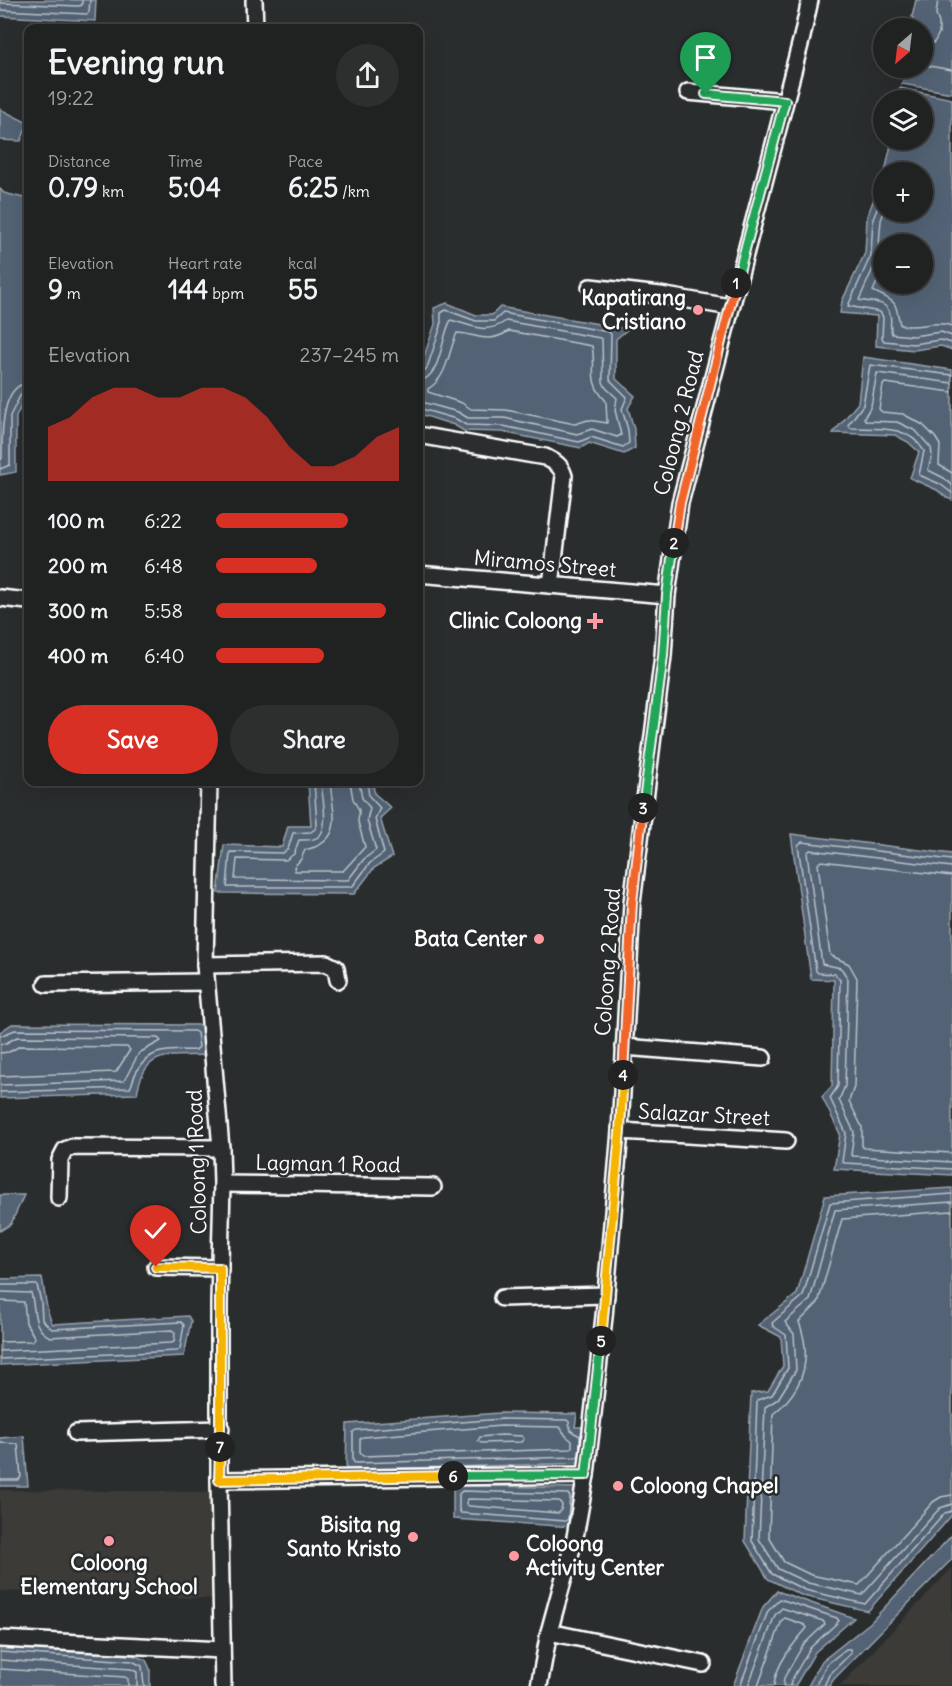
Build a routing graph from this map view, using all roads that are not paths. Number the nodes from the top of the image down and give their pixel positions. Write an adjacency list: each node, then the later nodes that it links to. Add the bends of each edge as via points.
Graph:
1 (254, 0): 3 (street)
2 (810, 0): 5 (street, Coloong 2 Road)
3 (255, 24)
4 (688, 92): 5 (street)
5 (785, 101): 7 (street, Coloong 2 Road)
6 (590, 287): 7 (street)
7 (730, 307): 11 (street, Coloong 2 Road, via 680,503)
8 (423, 436): 10 (street, via 545,457 557,463 564,476)
9 (423, 574): 10 (street, Miramos Street)
10 (551, 585): 11 (street, Miramos Street)
11 (667, 595): 19 (street, Coloong 2 Road, via 632,903)
12 (0, 598): 13 (street)
13 (24, 601)
14 (208, 786): 15 (street, Coloong 1 Road)
15 (205, 965): 16 (street, via 326,963 336,968); 17 (street, Coloong 1 Road)
16 (338, 980)
17 (207, 982): 18 (street); 23 (street, Coloong 1 Road)
18 (46, 984)
19 (624, 1047): 20 (street); 21 (street, Coloong 2 Road)
20 (763, 1058)
21 (620, 1131): 22 (street, Salazar Street); 29 (street, Coloong 2 Road)
22 (786, 1141)
23 (221, 1148): 24 (street, Coloong 1 Road); 26 (street, via 72,1147 64,1150 60,1160)
24 (222, 1184): 25 (street, Lagman 1 Road); 28 (street, Coloong 1 Road)
25 (433, 1187)
26 (59, 1198)
27 (156, 1267): 28 (street)
28 (220, 1268): 31 (street, Coloong 1 Road)
29 (606, 1295): 30 (street); 33 (street, Coloong 2 Road)
30 (502, 1298)
31 (220, 1429): 32 (street); 34 (street, Coloong 1 Road)
32 (76, 1433)
33 (586, 1475): 34 (street); 35 (street, Coloong 2 Road, via 575,1537)
34 (219, 1480): 37 (street, Coloong 1 Road)
35 (549, 1632): 38 (street); 40 (street, Coloong 2 Road)
36 (0, 1639): 37 (street)
37 (222, 1650): 39 (street, Coloong 1 Road)
38 (704, 1664)
39 (223, 1686)
40 (539, 1686)

